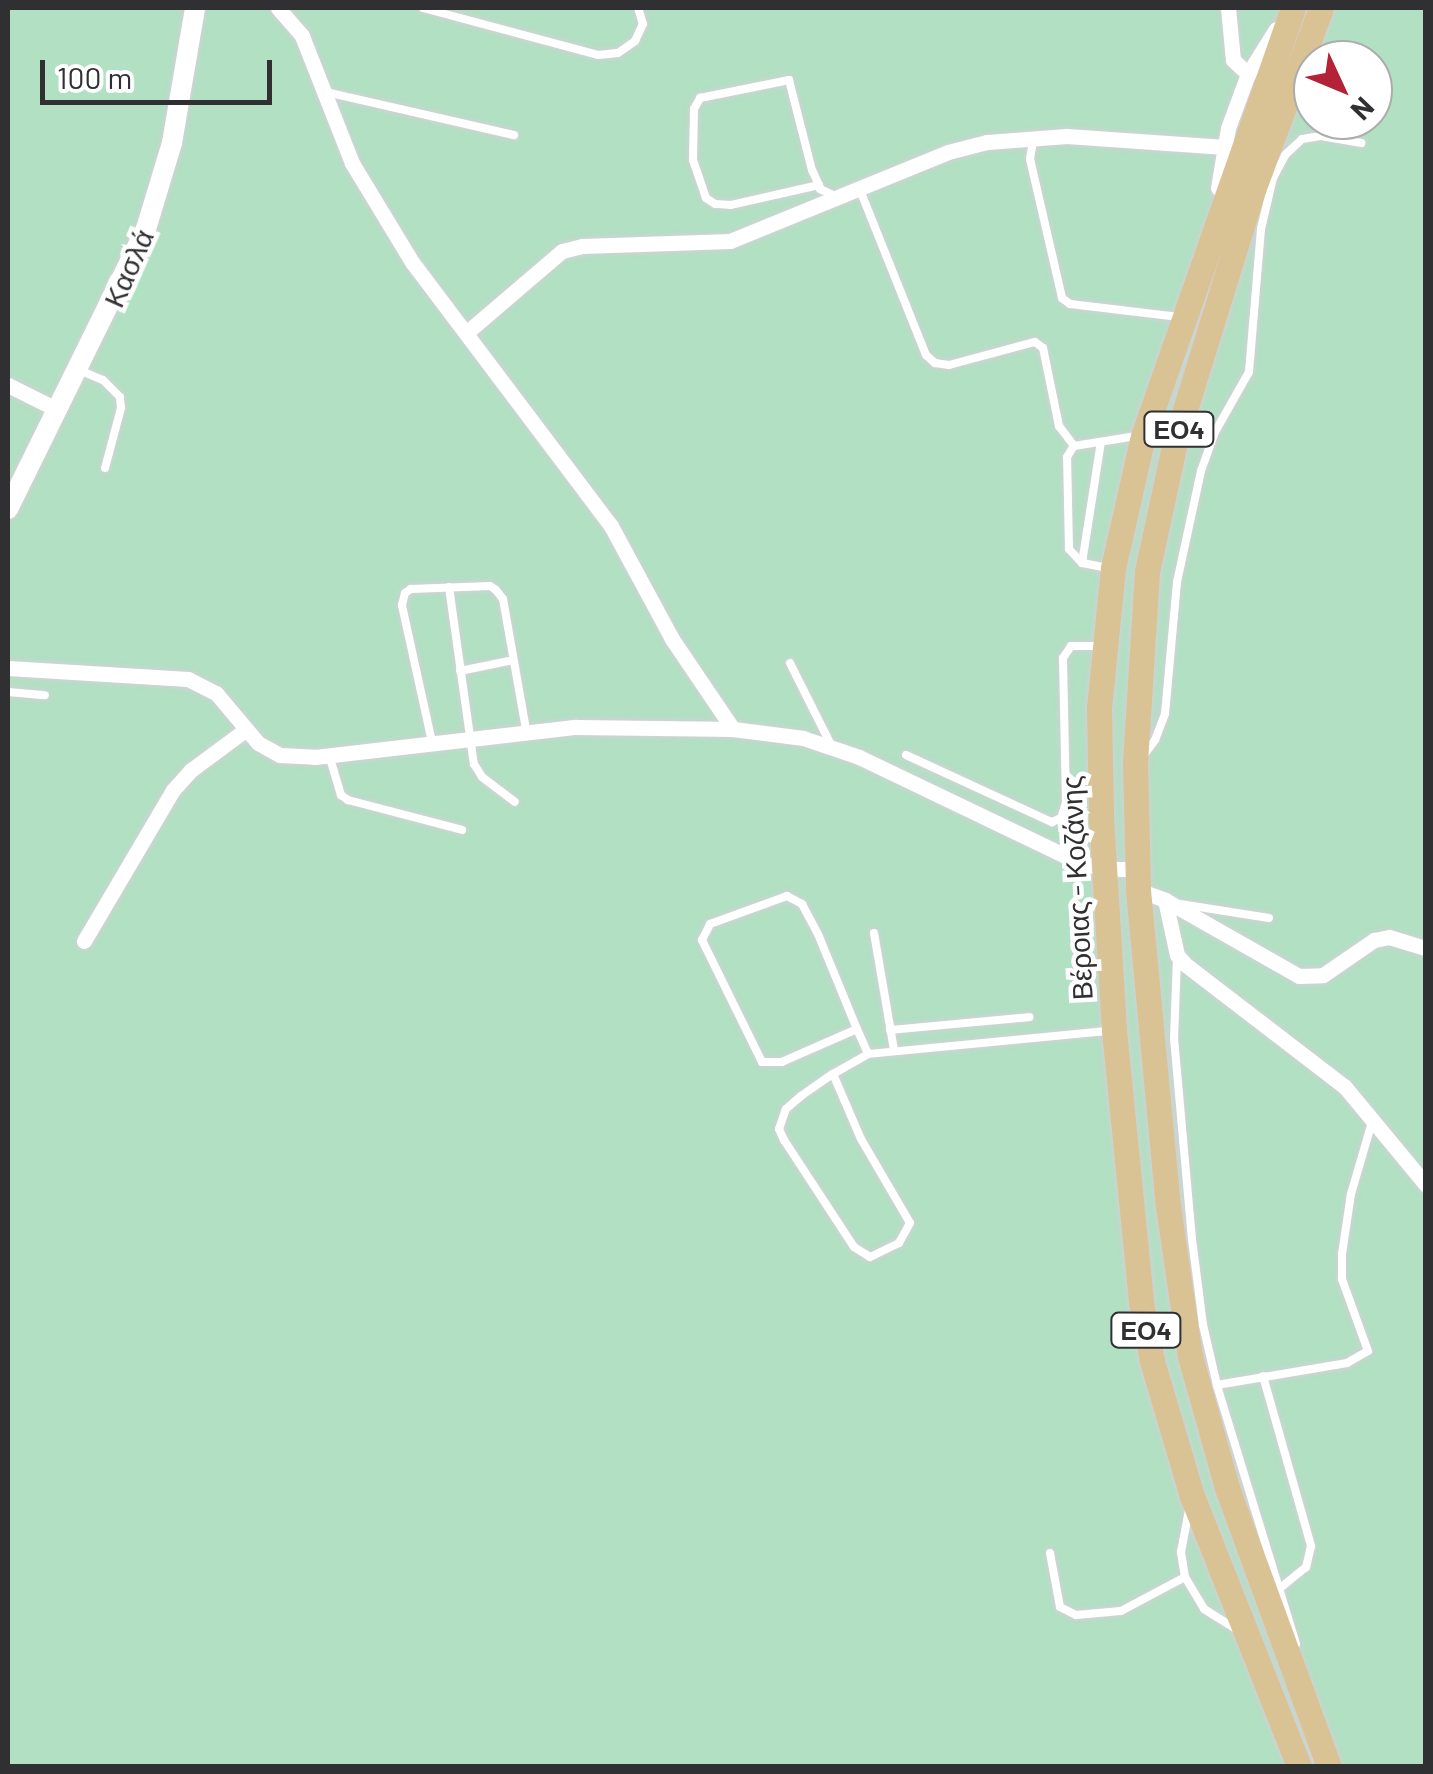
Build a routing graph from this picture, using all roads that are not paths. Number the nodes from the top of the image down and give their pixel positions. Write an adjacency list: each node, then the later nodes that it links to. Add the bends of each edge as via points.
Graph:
1 (195, 8): 20 (street, Κασλά, via 158,195)
2 (278, 8): 9 (street, via 302,36)
3 (423, 8): 4 (lane, via 598,56 635,41 643,24)
4 (638, 8)
5 (1228, 8): 8 (street, via 1233,60)
6 (1290, 8): 8 (street); 17 (main road, Βέροιας - Κοζάνης / ΕΟ4)
7 (1321, 8): 16 (main road, ΕΟ4)
8 (1248, 74): 13 (street)
9 (326, 92): 10 (lane); 19 (street, via 362,180 412,262)
10 (514, 135)
11 (1034, 136): 13 (street); 15 (street, via 948,152); 18 (lane, via 1030,159 1062,298)
12 (1360, 143): 16 (lane, via 1302,139)
13 (1225, 147): 17 (street)
14 (818, 186): 14 (lane, via 789,80 700,98 693,160 706,198 731,205); 15 (lane, via 832,196)
15 (852, 193): 19 (street, via 730,241 562,251); 25 (lane, via 926,355 949,365 1035,342 1043,348 1059,426)
16 (1260, 193): 46 (main road, ΕΟ4, via 1175,442 1156,523 1142,614); 46 (lane, via 1250,372 1201,472 1177,582 1165,714)
17 (1203, 255): 18 (main road, Βέροιας - Κοζάνης / ΕΟ4)
18 (1182, 318): 23 (main road, Βέροιας - Κοζάνης / ΕΟ4)
19 (466, 332): 40 (street, via 611,526 672,638)
20 (79, 370): 22 (street, Κασλά); 26 (lane, via 120,397)
21 (8, 384): 22 (street)
22 (58, 410): 27 (street, Κασλά)
23 (1143, 436): 24 (lane); 29 (main road, Βέροιας - Κοζάνης / ΕΟ4)
24 (1102, 442): 25 (lane); 28 (lane)
25 (1074, 446): 28 (lane, via 1066,466 1067,541)
26 (105, 468)
27 (8, 509)
28 (1082, 564): 29 (lane)
29 (1112, 568): 31 (main road, Βέροιας - Κοζάνης / ΕΟ4)
30 (449, 586): 32 (lane, via 496,590); 35 (lane); 42 (lane, via 411,590 403,599)
31 (1104, 646): 45 (lane, via 1071,646 1063,658 1061,818 1052,822); 49 (main road, Βέροιας - Κοζάνης / ΕΟ4)
32 (514, 660): 35 (lane); 39 (lane)
33 (790, 663): 43 (lane)
34 (8, 668): 38 (street, via 188,679 216,694)
35 (460, 670): 41 (lane)
36 (8, 692): 37 (lane)
37 (46, 695)
38 (246, 730): 44 (street, via 280,755); 54 (street, via 172,790)
39 (526, 730): 40 (street); 41 (street)
40 (733, 730): 43 (street)
41 (471, 736): 42 (street); 47 (lane, via 482,777)
42 (432, 742): 44 (street)
43 (832, 747): 49 (street)
44 (329, 755): 48 (lane, via 348,800)
45 (906, 755)
46 (1135, 764): 50 (main road, ΕΟ4)
47 (515, 802)
48 (462, 830)
49 (1104, 869): 50 (street); 60 (main road, Βέροιας - Κοζάνης / ΕΟ4)
50 (1137, 879): 51 (street); 74 (main road, ΕΟ4, via 1170,1222 1190,1356 1227,1488)
51 (1170, 902): 52 (lane); 55 (street, via 1299,976 1323,974 1374,940 1388,937); 56 (street)
52 (1269, 918)
53 (874, 933): 59 (lane)
54 (84, 940)
55 (1426, 948)
56 (1177, 955): 64 (street, via 1345,1087); 68 (lane, via 1174,1038 1192,1239)
57 (1029, 1018): 59 (lane)
58 (857, 1029): 58 (lane, via 818,934 795,898 710,924 702,940 762,1062 782,1062); 62 (lane)
59 (890, 1030): 61 (lane)
60 (1114, 1030): 61 (lane); 69 (main road, Βέροιας - Κοζάνης / ΕΟ4, via 1141,1302)
61 (894, 1050): 62 (lane)
62 (868, 1054): 63 (lane)
63 (834, 1074): 63 (lane, via 786,1109 779,1129 854,1247 870,1257 903,1239 910,1224)
64 (1374, 1118): 65 (street); 67 (lane, via 1350,1194 1342,1254 1342,1279 1368,1351 1346,1363)
65 (1418, 1167): 66 (street)
66 (1426, 1185)
67 (1263, 1376): 68 (lane); 72 (lane, via 1311,1546 1306,1567)
68 (1217, 1385): 72 (lane)
69 (1192, 1496): 71 (lane, via 1181,1552); 73 (main road, Βέροιας - Κοζάνης / ΕΟ4)
70 (1050, 1553): 71 (lane, via 1060,1607 1076,1615 1121,1612)
71 (1184, 1577): 73 (lane, via 1204,1609)
72 (1280, 1588): 74 (lane, via 1295,1632)
73 (1247, 1635): 75 (main road, Βέροιας - Κοζάνης / ΕΟ4)
74 (1290, 1663): 75 (lane); 77 (main road, ΕΟ4)
75 (1263, 1676): 76 (main road, Βέροιας - Κοζάνης / ΕΟ4)
76 (1299, 1766)
77 (1329, 1766)

